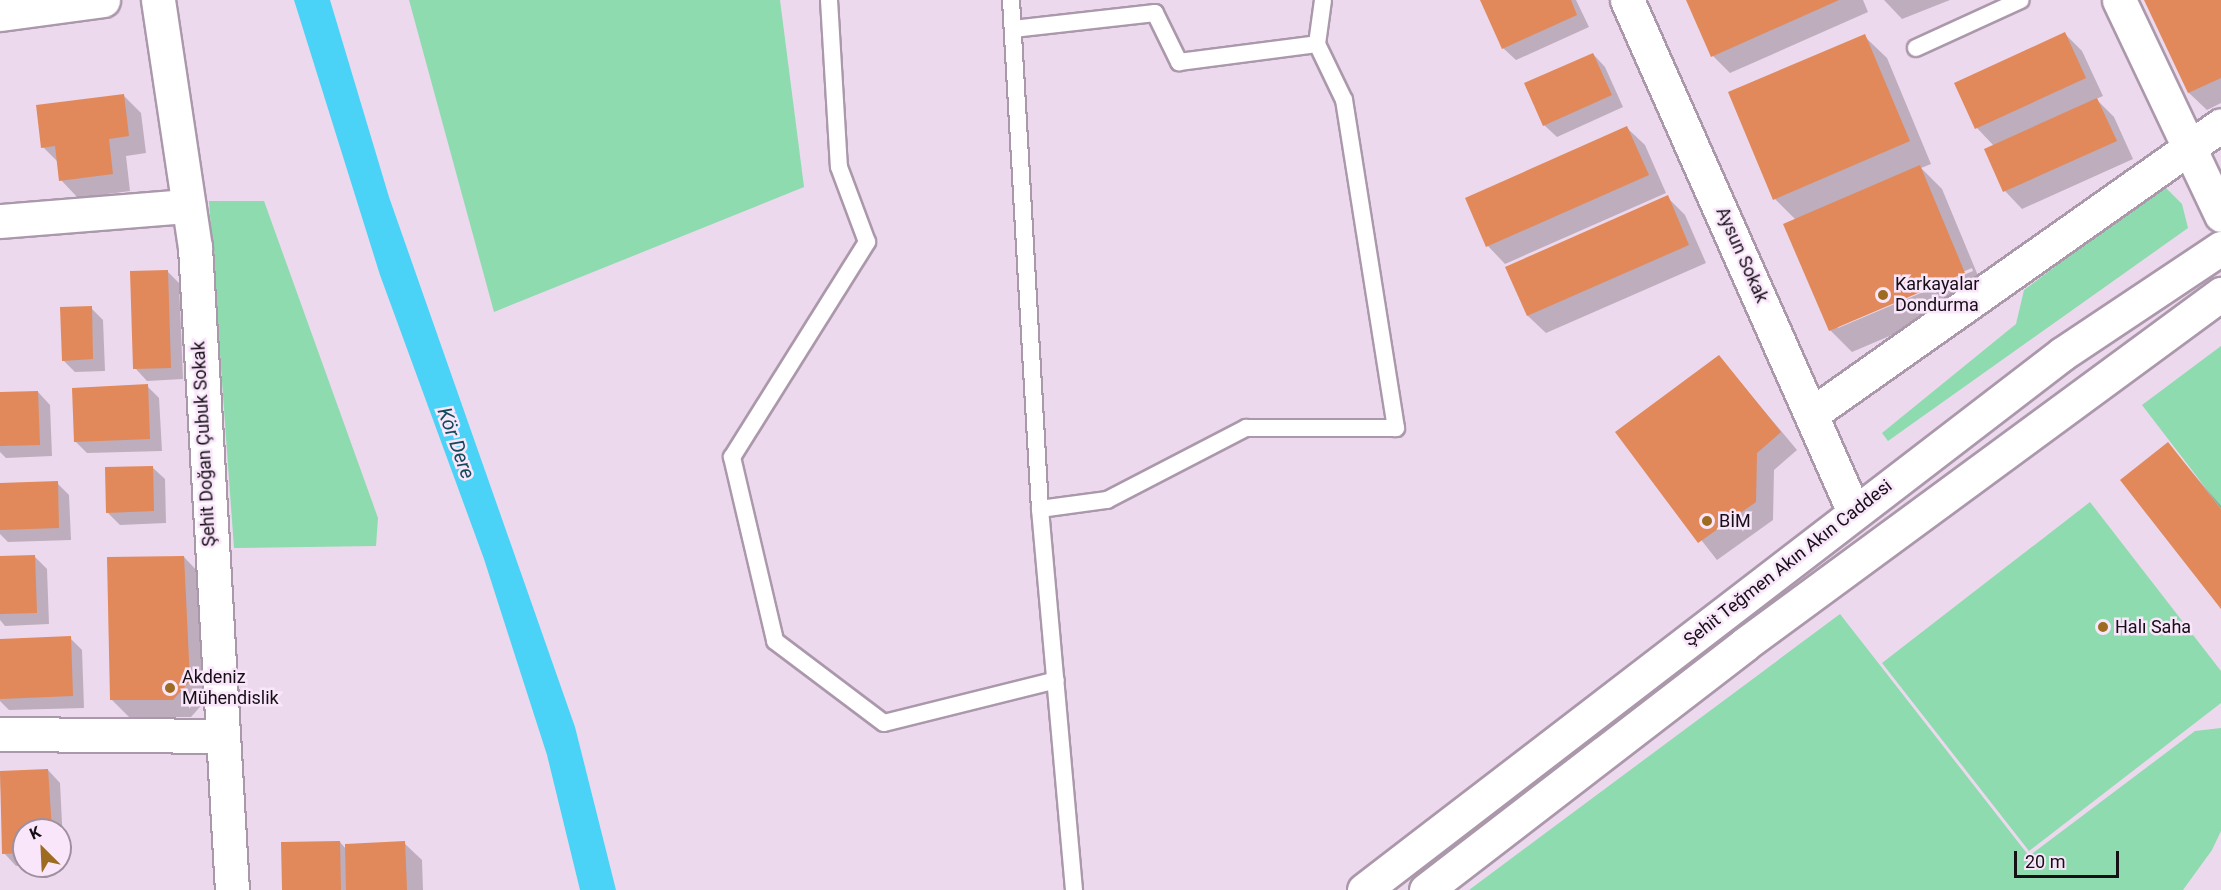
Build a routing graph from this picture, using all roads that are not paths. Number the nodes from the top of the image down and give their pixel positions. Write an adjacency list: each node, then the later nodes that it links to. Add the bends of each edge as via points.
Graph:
1 (103, 0): 9 (street)
2 (158, 0): 15 (street, Şehit Doğan Çubuk Sokak)
3 (829, 0): 23 (lane, via 839,167 867,242 732,457 775,641 884,723)
4 (1011, 0): 10 (lane)
5 (1323, 0): 11 (lane)
6 (1628, 0): 20 (street, Aysun Sokak)
7 (2020, 0): 12 (lane)
8 (2119, 0): 14 (street)
9 (0, 14)
10 (1013, 29): 11 (lane, via 1155,13 1179,62); 21 (lane)
11 (1317, 44): 21 (lane, via 1344,100 1396,428 1246,428 1107,500)
12 (1916, 48)
13 (2221, 125): 14 (street)
14 (2189, 149): 16 (street); 20 (street)
15 (188, 206): 17 (street); 25 (street, Şehit Doğan Çubuk Sokak)
16 (2221, 215)
17 (0, 221)
18 (2221, 248): 22 (street, Şehit Teğmen Akın Akın Caddesi, via 2062,354)
19 (2221, 294): 29 (street, Şehit Teğmen Akın Akın Caddesi, via 1745,644)
20 (1813, 412): 22 (street, Aysun Sokak)
21 (1040, 509): 23 (lane)
22 (1854, 512): 28 (street, Şehit Teğmen Akın Akın Caddesi)
23 (1056, 680): 27 (lane)
24 (0, 734): 25 (street)
25 (221, 736): 26 (street, Şehit Doğan Çubuk Sokak)
26 (232, 890)
27 (1074, 890)
28 (1364, 890)
29 (1426, 890)

